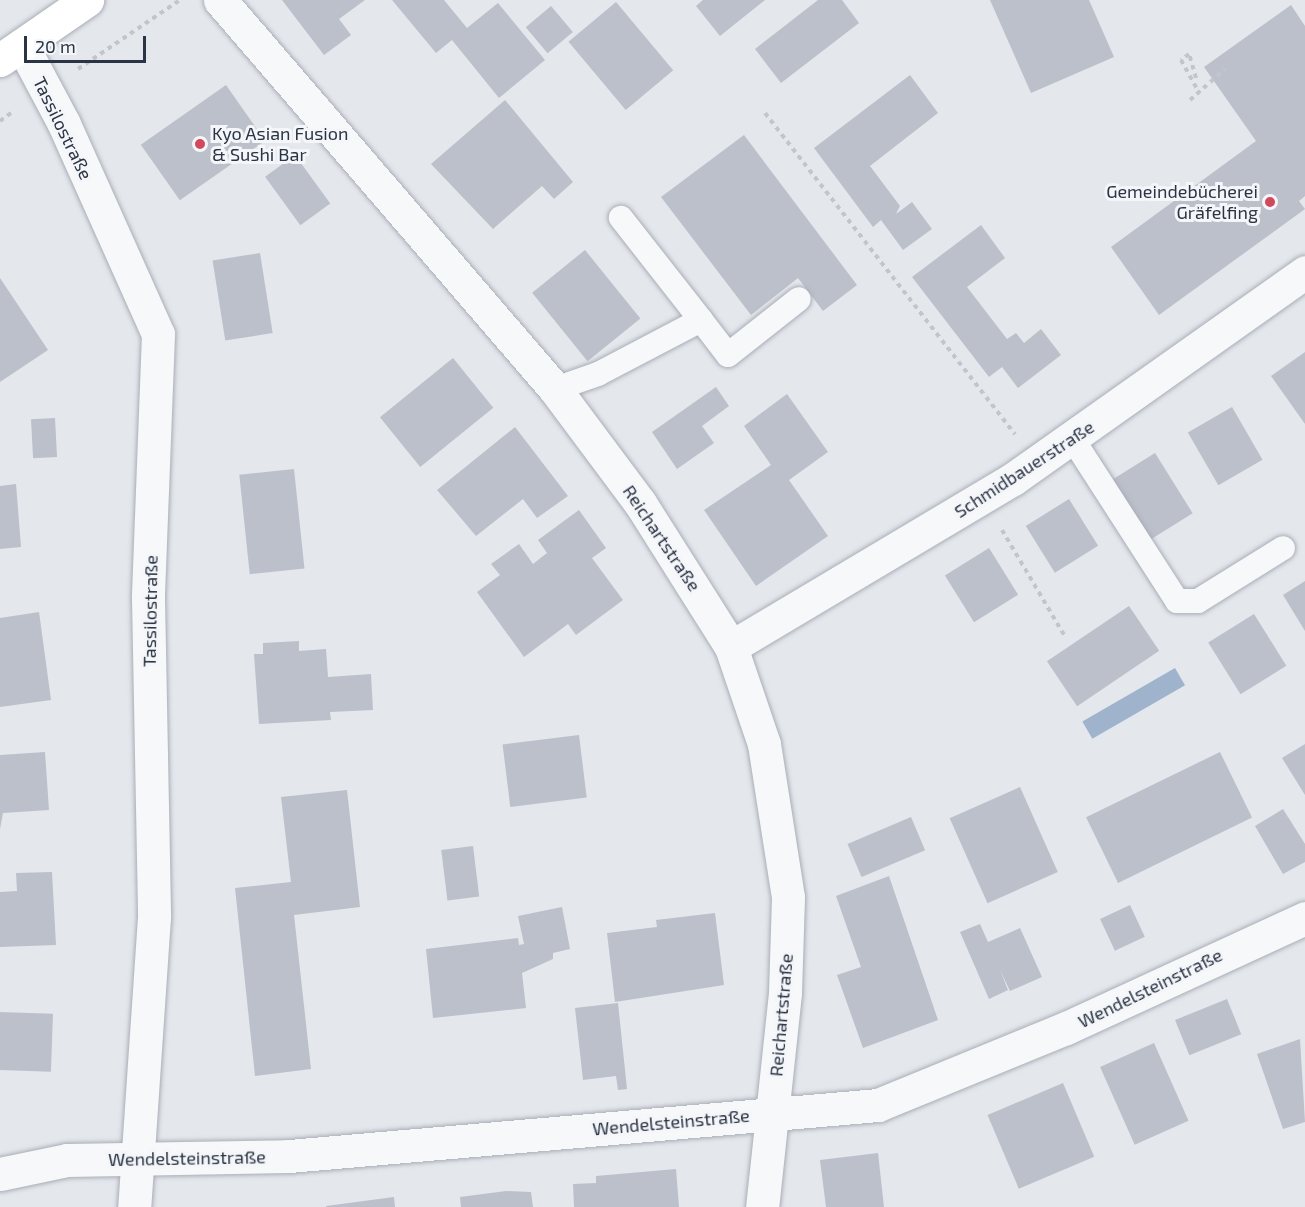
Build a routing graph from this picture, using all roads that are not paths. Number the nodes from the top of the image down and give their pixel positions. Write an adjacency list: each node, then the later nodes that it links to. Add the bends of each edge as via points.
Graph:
1 (87, 0): 3 (street)
2 (220, 0): 8 (street, Reichartstraße)
3 (11, 52): 14 (street, Tassilostraße, via 46,90 158,334 148,598 153,917)
4 (621, 218): 7 (lane)
5 (1305, 272): 9 (street, Schmidbauerstraße)
6 (799, 298): 7 (lane, via 728,355)
7 (701, 320): 8 (lane, via 598,374)
8 (555, 389): 11 (street, Reichartstraße, via 640,503)
9 (1072, 438): 10 (lane, via 1178,600 1198,601); 11 (street, Schmidbauerstraße, via 983,498)
10 (1283, 548)
11 (731, 647): 13 (street, Reichartstraße, via 764,744 788,897)
12 (1305, 918): 13 (street, Wendelsteinstraße, via 1066,1028 878,1105)
13 (772, 1113): 14 (street, Wendelsteinstraße, via 288,1156); 17 (street, Reichartstraße)
14 (134, 1160): 15 (street, Wendelsteinstraße, via 67,1161); 16 (street, Tassilostraße)
15 (0, 1174)
16 (134, 1207)
17 (762, 1207)

